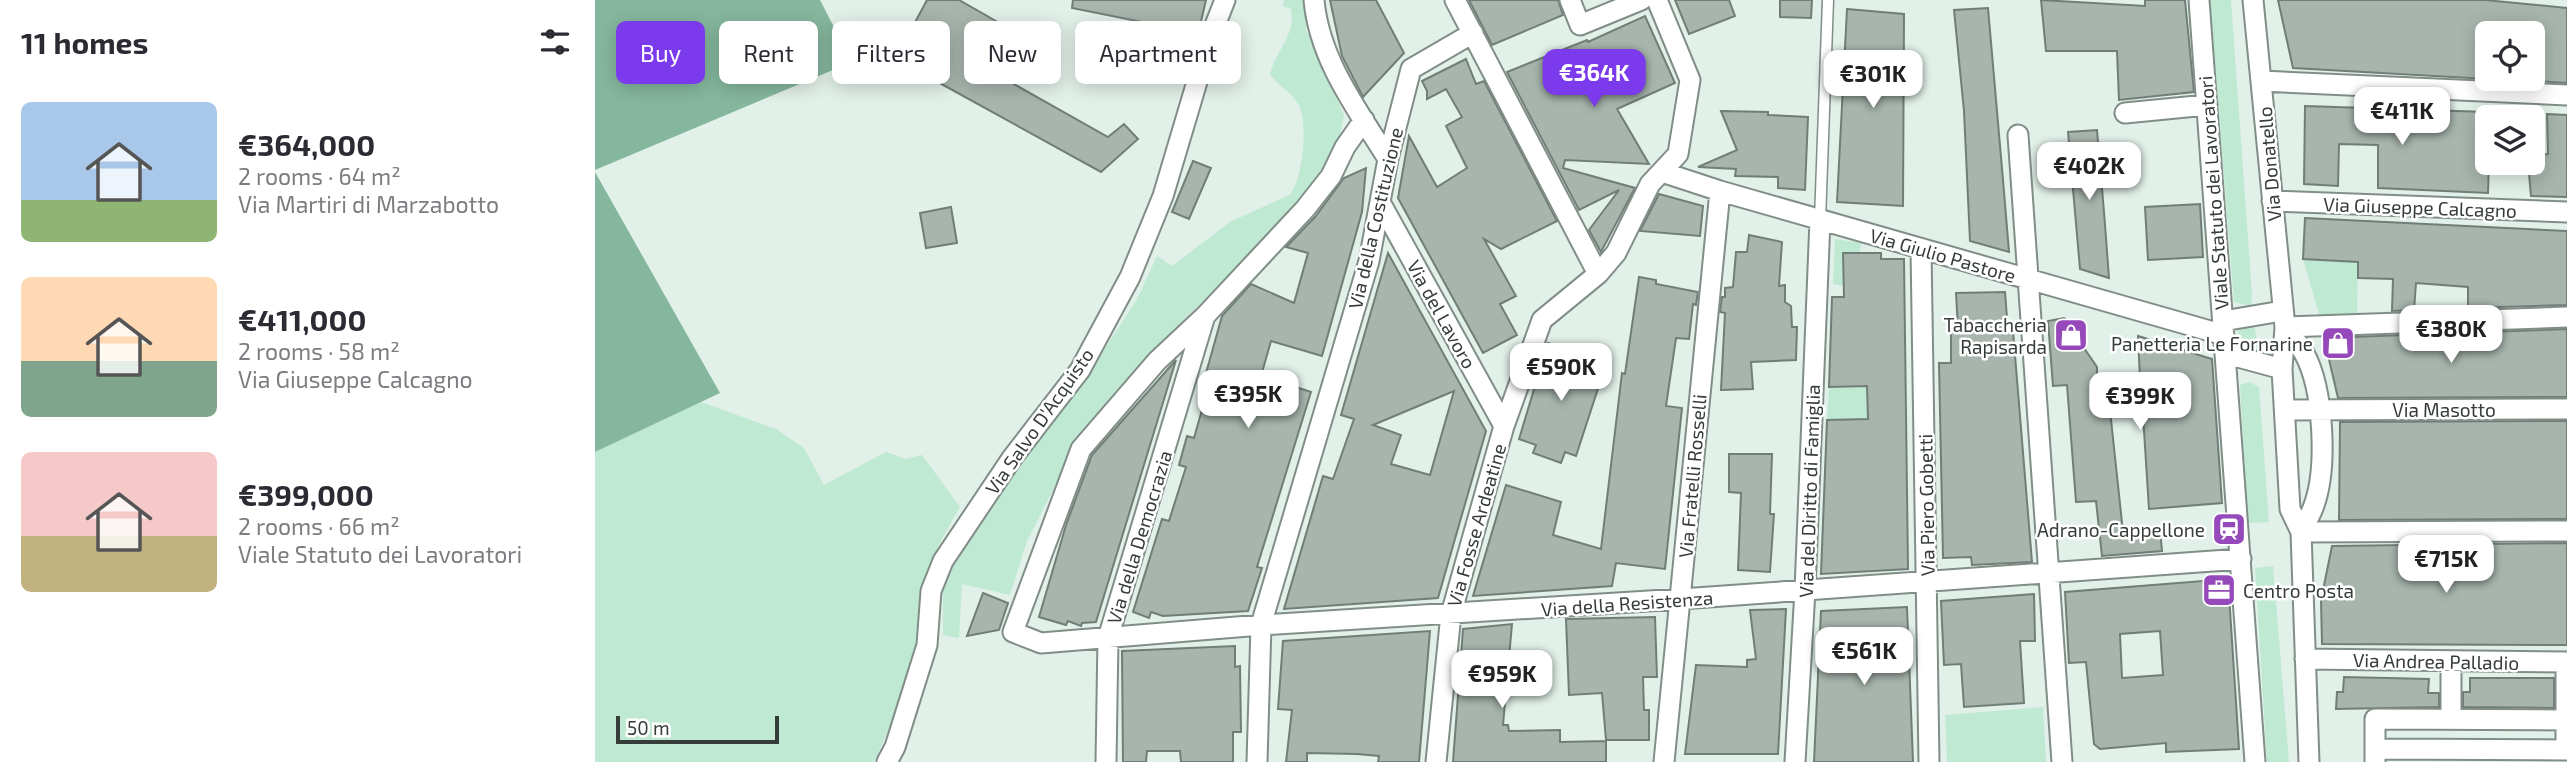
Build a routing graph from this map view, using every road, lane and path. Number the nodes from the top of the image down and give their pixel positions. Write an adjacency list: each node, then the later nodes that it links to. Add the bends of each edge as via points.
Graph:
1 (1225, 0): 53 (street, Via Salvo D'Acquisto, via 1163,196 1130,277 1080,370 1012,458 943,561 931,591 927,645)
2 (1314, 0): 15 (street, via 1316,23 1335,73)
3 (1455, 0): 10 (street)
4 (1570, 0): 5 (street, via 1580,25)
5 (1641, 0)
6 (1657, 0): 18 (street, Via Fosse Ardeatine, via 1690,79 1678,154)
7 (1828, 0): 23 (lane)
8 (2199, 0): 13 (street, Viale Statuto dei Lavoratori)
9 (2253, 0): 11 (street, Via Donatello)
10 (1473, 33): 17 (street, Via della Costituzione, via 1411,69); 25 (street)
11 (2261, 81): 12 (street); 20 (street, Via Donatello)
12 (2567, 95)
13 (2207, 105): 14 (street); 30 (street, Viale Statuto dei Lavoratori)
14 (2125, 113)
15 (1364, 120): 17 (street); 27 (street, via 1305,209)
16 (2018, 135): 26 (street)
17 (1388, 159): 21 (street, Via della Costituzione)
18 (1662, 172): 19 (street, Via Giulio Pastore); 25 (street, Via Fosse Ardeatine, via 1650,184 1616,253)
19 (1720, 191): 23 (street, Via Giulio Pastore); 42 (street, Via Fratelli Rosselli)
20 (2272, 201): 22 (street, Via Giuseppe Calcagno); 29 (street, Via Donatello)
21 (1380, 202): 35 (street, Via del Lavoro); 44 (street, Via della Costituzione, via 1369,261)
22 (2567, 212)
23 (1820, 220): 24 (street, Via Giulio Pastore); 41 (street, Via del Diritto di Famiglia)
24 (1921, 248): 26 (street, Via Giulio Pastore); 40 (street, Via Piero Gobetti)
25 (1598, 274): 35 (street, Via Fosse Ardeatine, via 1542,320)
26 (2027, 279): 30 (street, Via Giulio Pastore); 39 (street)
27 (1205, 316): 45 (street, Via della Democrazia); 45 (street, Via della Resistenza, via 1157,360 1081,449 1013,632 1041,643)
28 (2567, 317): 29 (street)
29 (2284, 319): 30 (street); 31 (street, Via Donatello); 34 (street, via 2304,352)
30 (2225, 337): 31 (street, Via Giulio Pastore); 38 (street, Viale Statuto dei Lavoratori)
31 (2281, 369): 33 (street, Via Donatello)
32 (2567, 409): 34 (street, Via Masotto)
33 (2285, 410): 34 (street, Via Masotto); 37 (street, Via Donatello, via 2290,509)
34 (2321, 410): 37 (street, via 2320,480 2314,507)
35 (1504, 426): 43 (street, Via Fosse Ardeatine)
36 (2567, 531): 37 (street)
37 (2301, 532): 46 (street)
38 (2241, 559): 39 (street, Via della Resistenza); 61 (street, Viale Statuto dei Lavoratori)
39 (2049, 573): 40 (street, Via della Resistenza); 60 (street)
40 (1927, 581): 41 (street, Via della Resistenza); 59 (street, Via Piero Gobetti)
41 (1805, 590): 42 (street, Via della Resistenza); 58 (street, Via del Diritto di Famiglia)
42 (1681, 599): 43 (street, Via della Resistenza); 57 (street, Via Fratelli Rosselli)
43 (1451, 614): 44 (street, Via della Resistenza); 56 (street, Via Fosse Ardeatine)
44 (1261, 625): 45 (street, Via della Resistenza); 55 (street, Via della Costituzione)
45 (1108, 638): 54 (street, Via della Democrazia)
46 (2305, 659): 47 (street, Via Andrea Palladio); 62 (street)
47 (2451, 661): 48 (street, Via Andrea Palladio); 49 (street)
48 (2566, 662): 50 (street)
49 (2451, 719): 50 (street); 51 (street, via 2375,719)
50 (2566, 720): 52 (street)
51 (2375, 755): 52 (street)
52 (2566, 756)
53 (887, 762)
54 (1106, 762)
55 (1257, 762)
56 (1436, 762)
57 (1664, 762)
58 (1795, 762)
59 (1929, 762)
60 (2062, 762)
61 (2255, 762)
62 (2309, 762)

